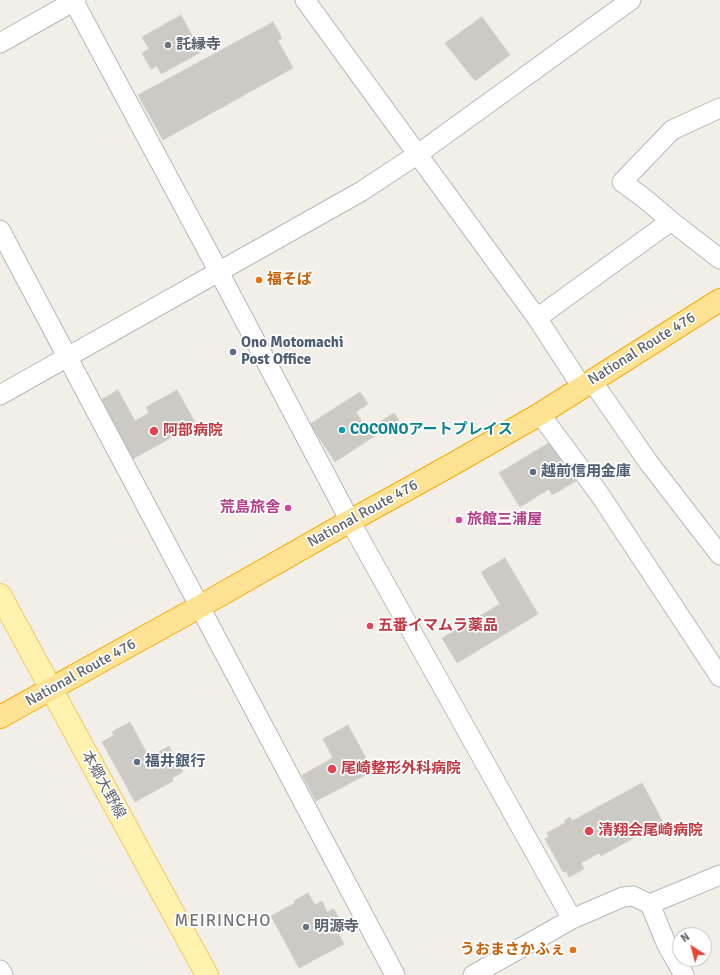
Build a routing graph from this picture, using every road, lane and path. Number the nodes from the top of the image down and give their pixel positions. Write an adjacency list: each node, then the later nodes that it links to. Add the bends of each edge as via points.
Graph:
1 (74, 0): 4 (street); 10 (street)
2 (305, 0): 6 (street)
3 (631, 0): 6 (street)
4 (0, 43)
5 (720, 108): 7 (street, via 672,130 622,182)
6 (418, 154): 10 (street, via 362,191); 12 (street)
7 (671, 221): 9 (street); 12 (street)
8 (0, 230): 13 (street)
9 (720, 259)
10 (219, 272): 13 (street); 17 (street)
11 (720, 300): 14 (highway, National Route 476)
12 (537, 318): 14 (street)
13 (68, 357): 15 (street); 20 (street)
14 (587, 384): 16 (highway, National Route 476); 18 (street)
15 (0, 395)
16 (540, 414): 17 (highway, National Route 476); 21 (street, via 600,495)
17 (350, 521): 20 (highway, National Route 476); 26 (street)
18 (720, 555)
19 (0, 595): 22 (main road, 本郷大野線)
20 (199, 607): 22 (highway, National Route 476); 31 (street)
21 (720, 677)
22 (51, 689): 23 (highway, National Route 476); 30 (main road, 本郷大野線)
23 (0, 717)
24 (720, 875): 25 (street)
25 (650, 904): 26 (street, via 633,896 622,897); 32 (street, via 666,943)
26 (572, 919): 28 (street)
27 (0, 970): 29 (street)
28 (481, 973)
29 (3, 975)
30 (207, 975)
31 (395, 975)
32 (684, 975)

